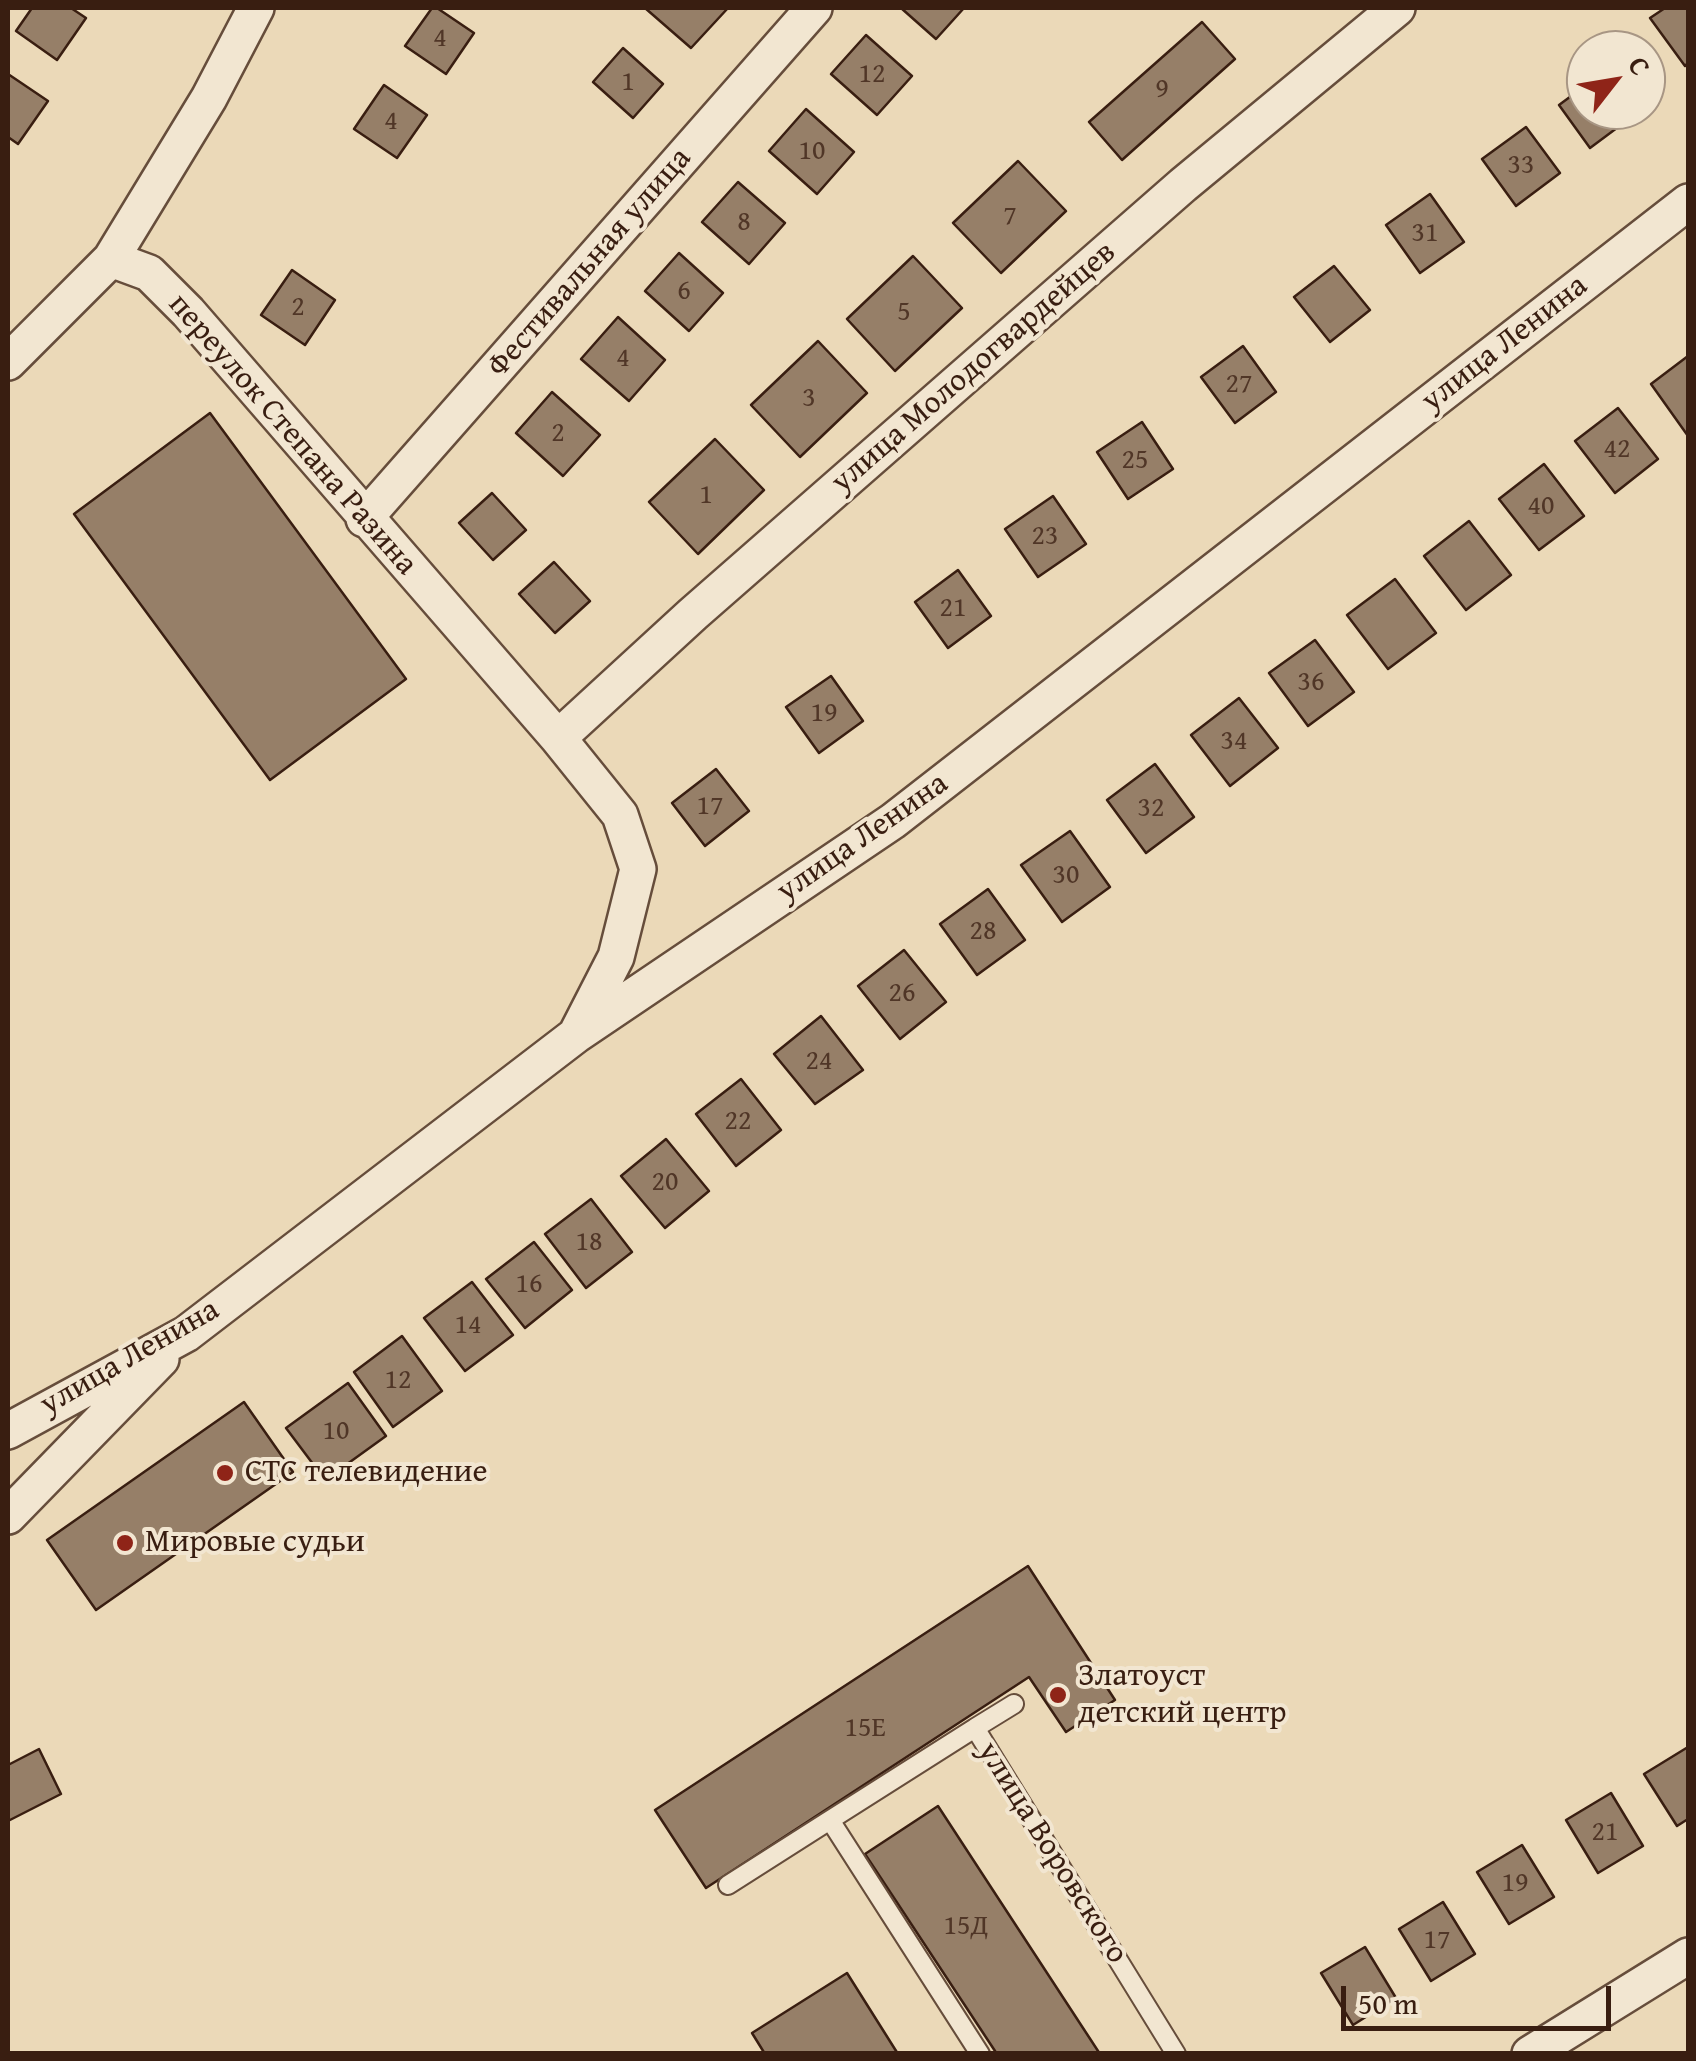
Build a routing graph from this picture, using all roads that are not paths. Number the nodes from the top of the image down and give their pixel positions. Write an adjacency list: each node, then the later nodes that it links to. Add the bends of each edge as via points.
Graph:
1 (256, 8): 5 (street)
2 (814, 8): 7 (street, Фестивальная улица)
3 (1397, 8): 8 (street, улица Молодогвардейцев, via 1184,185)
4 (1688, 202): 9 (street, улица Ленина, via 893,821)
5 (111, 259): 6 (street); 7 (street, переулок Степана Разина, via 149,274 188,312)
6 (8, 362)
7 (364, 518): 8 (street, переулок Степана Разина)
8 (558, 738): 9 (street, переулок Степана Разина, via 620,816 638,869 616,957)
9 (576, 1035): 10 (street, улица Ленина)
10 (186, 1334): 11 (street, улица Ленина); 12 (street)
11 (8, 1430)
12 (8, 1516)
13 (1014, 1704): 14 (lane)
14 (975, 1728): 15 (lane, улица Воровского); 19 (lane, улица Воровского)
15 (830, 1820): 16 (lane, улица Воровского); 18 (lane)
16 (728, 1886)
17 (1688, 1956): 20 (street)
18 (980, 2054)
19 (1176, 2054)
20 (1530, 2054)

